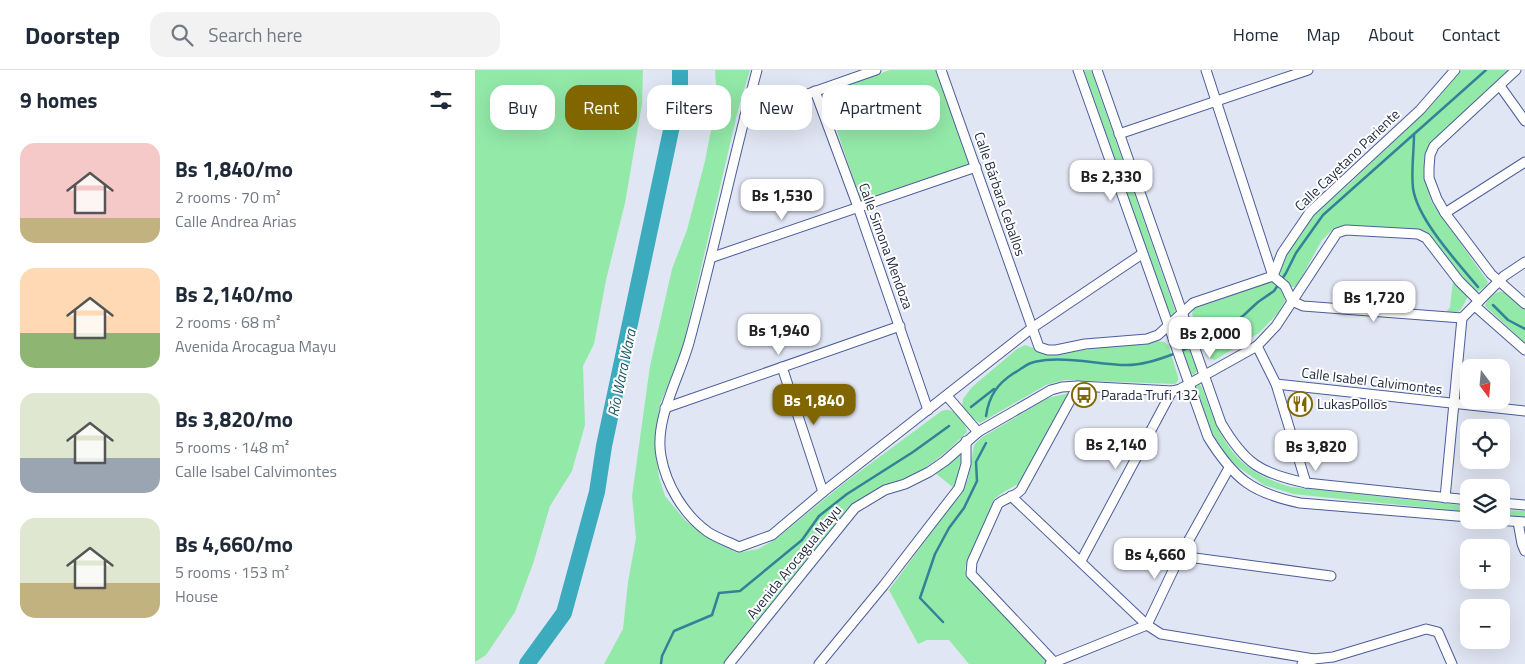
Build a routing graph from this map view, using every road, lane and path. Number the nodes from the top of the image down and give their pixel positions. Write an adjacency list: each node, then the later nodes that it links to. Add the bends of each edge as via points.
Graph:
1 (757, 70): 11 (street)
2 (876, 70): 10 (street)
3 (941, 70): 20 (street, Calle Bárbara Ceballos)
4 (1078, 70): 23 (street)
5 (1097, 70): 18 (street)
6 (1206, 70): 15 (street)
7 (1309, 70): 15 (street)
8 (1455, 70): 26 (street, Calle Cayetano Pariente, via 1420,110 1310,212 1282,253)
9 (1516, 70): 12 (street)
10 (852, 74): 13 (street)
11 (753, 85)
12 (1501, 86): 16 (street); 22 (street, via 1434,146 1430,155 1429,178)
13 (815, 91): 14 (street); 21 (street, Calle Simona Mendoza)
14 (812, 92)
15 (1217, 101): 18 (street); 26 (street)
16 (1525, 121)
17 (742, 130): 24 (street)
18 (1119, 134): 31 (street)
19 (1525, 162): 22 (street)
20 (976, 167): 21 (street); 35 (street, Calle Bárbara Ceballos)
21 (858, 207): 24 (street); 33 (street, Calle Simona Mendoza)
22 (1445, 214): 27 (street)
23 (1142, 254): 34 (street); 35 (street, Avenida Arocagua Mayu)
24 (713, 257): 46 (street, via 687,352)
25 (1525, 262): 27 (street)
26 (1273, 276): 28 (street, via 1285,286); 31 (street, via 1193,303)
27 (1498, 282): 29 (street); 30 (street)
28 (1293, 301): 29 (street, Avenida Arocagua Mayu, via 1337,233 1346,230 1418,234 1426,238); 32 (street, via 1303,306); 36 (street, Avenida Arocagua Mayu)
29 (1477, 303): 32 (street); 37 (street, Avenida Arocagua Mayu)
30 (1525, 304)
31 (1182, 313): 34 (street); 39 (street)
32 (1461, 318): 45 (street)
33 (900, 326): 38 (street); 47 (street, Calle Simona Mendoza)
34 (1168, 326): 35 (street, via 1147,339 1056,350 1039,347); 41 (street)
35 (1033, 328): 44 (street, Avenida Arocagua Mayu)
36 (1257, 346): 39 (street, Avenida Arocagua Mayu); 40 (street)
37 (1525, 350)
38 (782, 367): 46 (street); 53 (street)
39 (1204, 376): 41 (street, Avenida Arocagua Mayu); 52 (street, via 1221,423 1249,462 1281,478)
40 (1276, 384): 45 (street, Calle Isabel Calvimontes); 52 (street)
41 (1189, 385): 43 (street, Avenida Arocagua Mayu); 51 (street, via 1208,437)
42 (1078, 386): 43 (street, Avenida Arocagua Mayu); 49 (street, Avenida Arocagua Mayu, via 1051,390); 54 (street, via 1021,490)
43 (1173, 391): 63 (street)
44 (947, 396): 47 (street, Avenida Arocagua Mayu); 49 (street)
45 (1453, 404): 48 (street, Calle Isabel Calvimontes); 55 (street)
46 (665, 408): 53 (street, Avenida Arocagua Mayu, via 661,455 669,485 688,512 708,532 739,547 772,535)
47 (928, 410): 53 (street, Avenida Arocagua Mayu)
48 (1525, 411)
49 (978, 432): 50 (street, Avenida Arocagua Mayu)
50 (966, 441): 67 (street, Avenida Arocagua Mayu, via 929,472 885,490 855,508); 69 (street, via 966,464 959,488)
51 (1229, 468): 59 (street, via 1249,485 1275,498); 62 (street)
52 (1306, 483): 55 (street)
53 (823, 492)
54 (1011, 496): 63 (street); 68 (street, via 998,504 972,562 971,574)
55 (1445, 498): 56 (street)
56 (1460, 499)
57 (1510, 503): 58 (street)
58 (1525, 504)
59 (1460, 517)
60 (1522, 522): 61 (street)
61 (1525, 550)
62 (1180, 556): 64 (street); 65 (street)
63 (1081, 561): 65 (street)
64 (1331, 576)
65 (1147, 625): 66 (street, via 1161,634); 68 (street)
66 (1314, 659): 70 (street); 71 (street, via 1426,629 1438,632)
67 (734, 662)
68 (1053, 663)
69 (819, 664)
70 (1302, 664)
71 (1452, 664)

